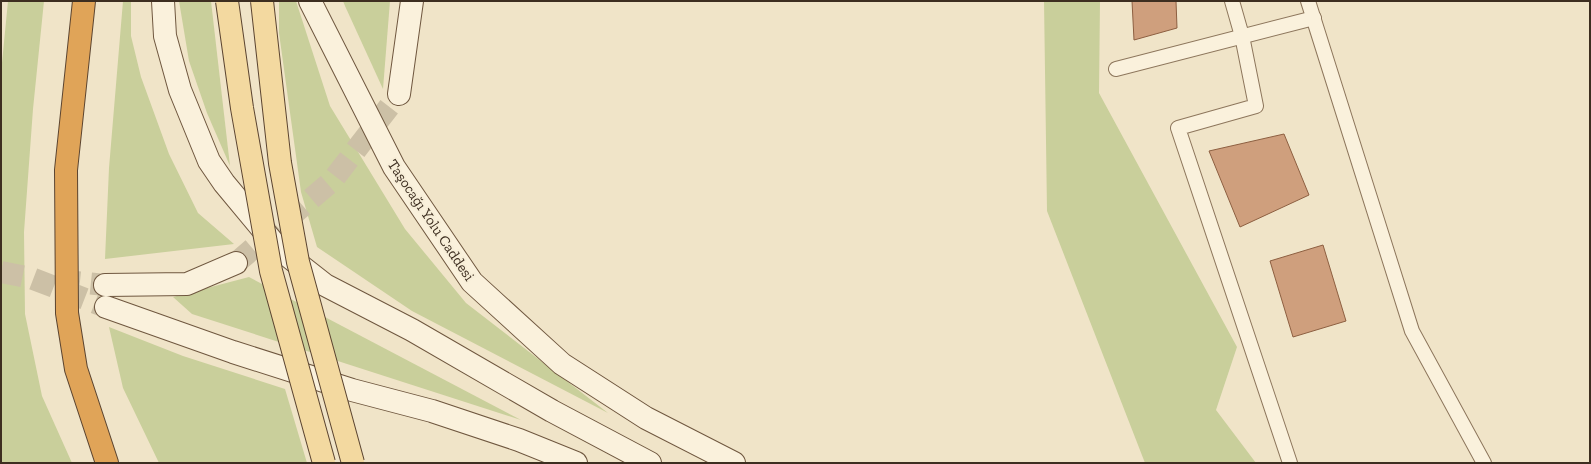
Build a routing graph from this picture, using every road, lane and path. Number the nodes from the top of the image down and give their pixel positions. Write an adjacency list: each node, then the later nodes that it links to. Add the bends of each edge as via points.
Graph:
1 (84, 1): 16 (highway, via 66,170 67,313 76,369)
2 (163, 1): 22 (main road, via 166,36 178,82 209,161 278,248 325,285 412,330 552,411)
3 (227, 1): 19 (main road, bridge, via 242,108 271,271)
4 (262, 1): 20 (main road, bridge, via 280,163 298,262)
5 (310, 1): 23 (main road, Taşocağı Yolu Caddesi, via 394,167 472,282 562,364 646,418)
6 (412, 1): 12 (main road)
7 (1232, 1): 10 (lane)
8 (1308, 1): 9 (lane)
9 (1314, 18): 10 (lane); 25 (lane, via 1412,331)
10 (1242, 36): 11 (lane); 24 (lane, via 1256,106 1178,128)
11 (1116, 69)
12 (399, 94)
13 (236, 263): 14 (main road, via 187,284)
14 (105, 285)
15 (106, 307): 21 (main road, via 233,352 519,440)
16 (100, 439): 17 (highway); 18 (highway)
17 (107, 463)
18 (118, 463)
19 (324, 463)
20 (353, 463)
21 (576, 463)
22 (650, 463)
23 (734, 463)
24 (1290, 463)
25 (1484, 463)

